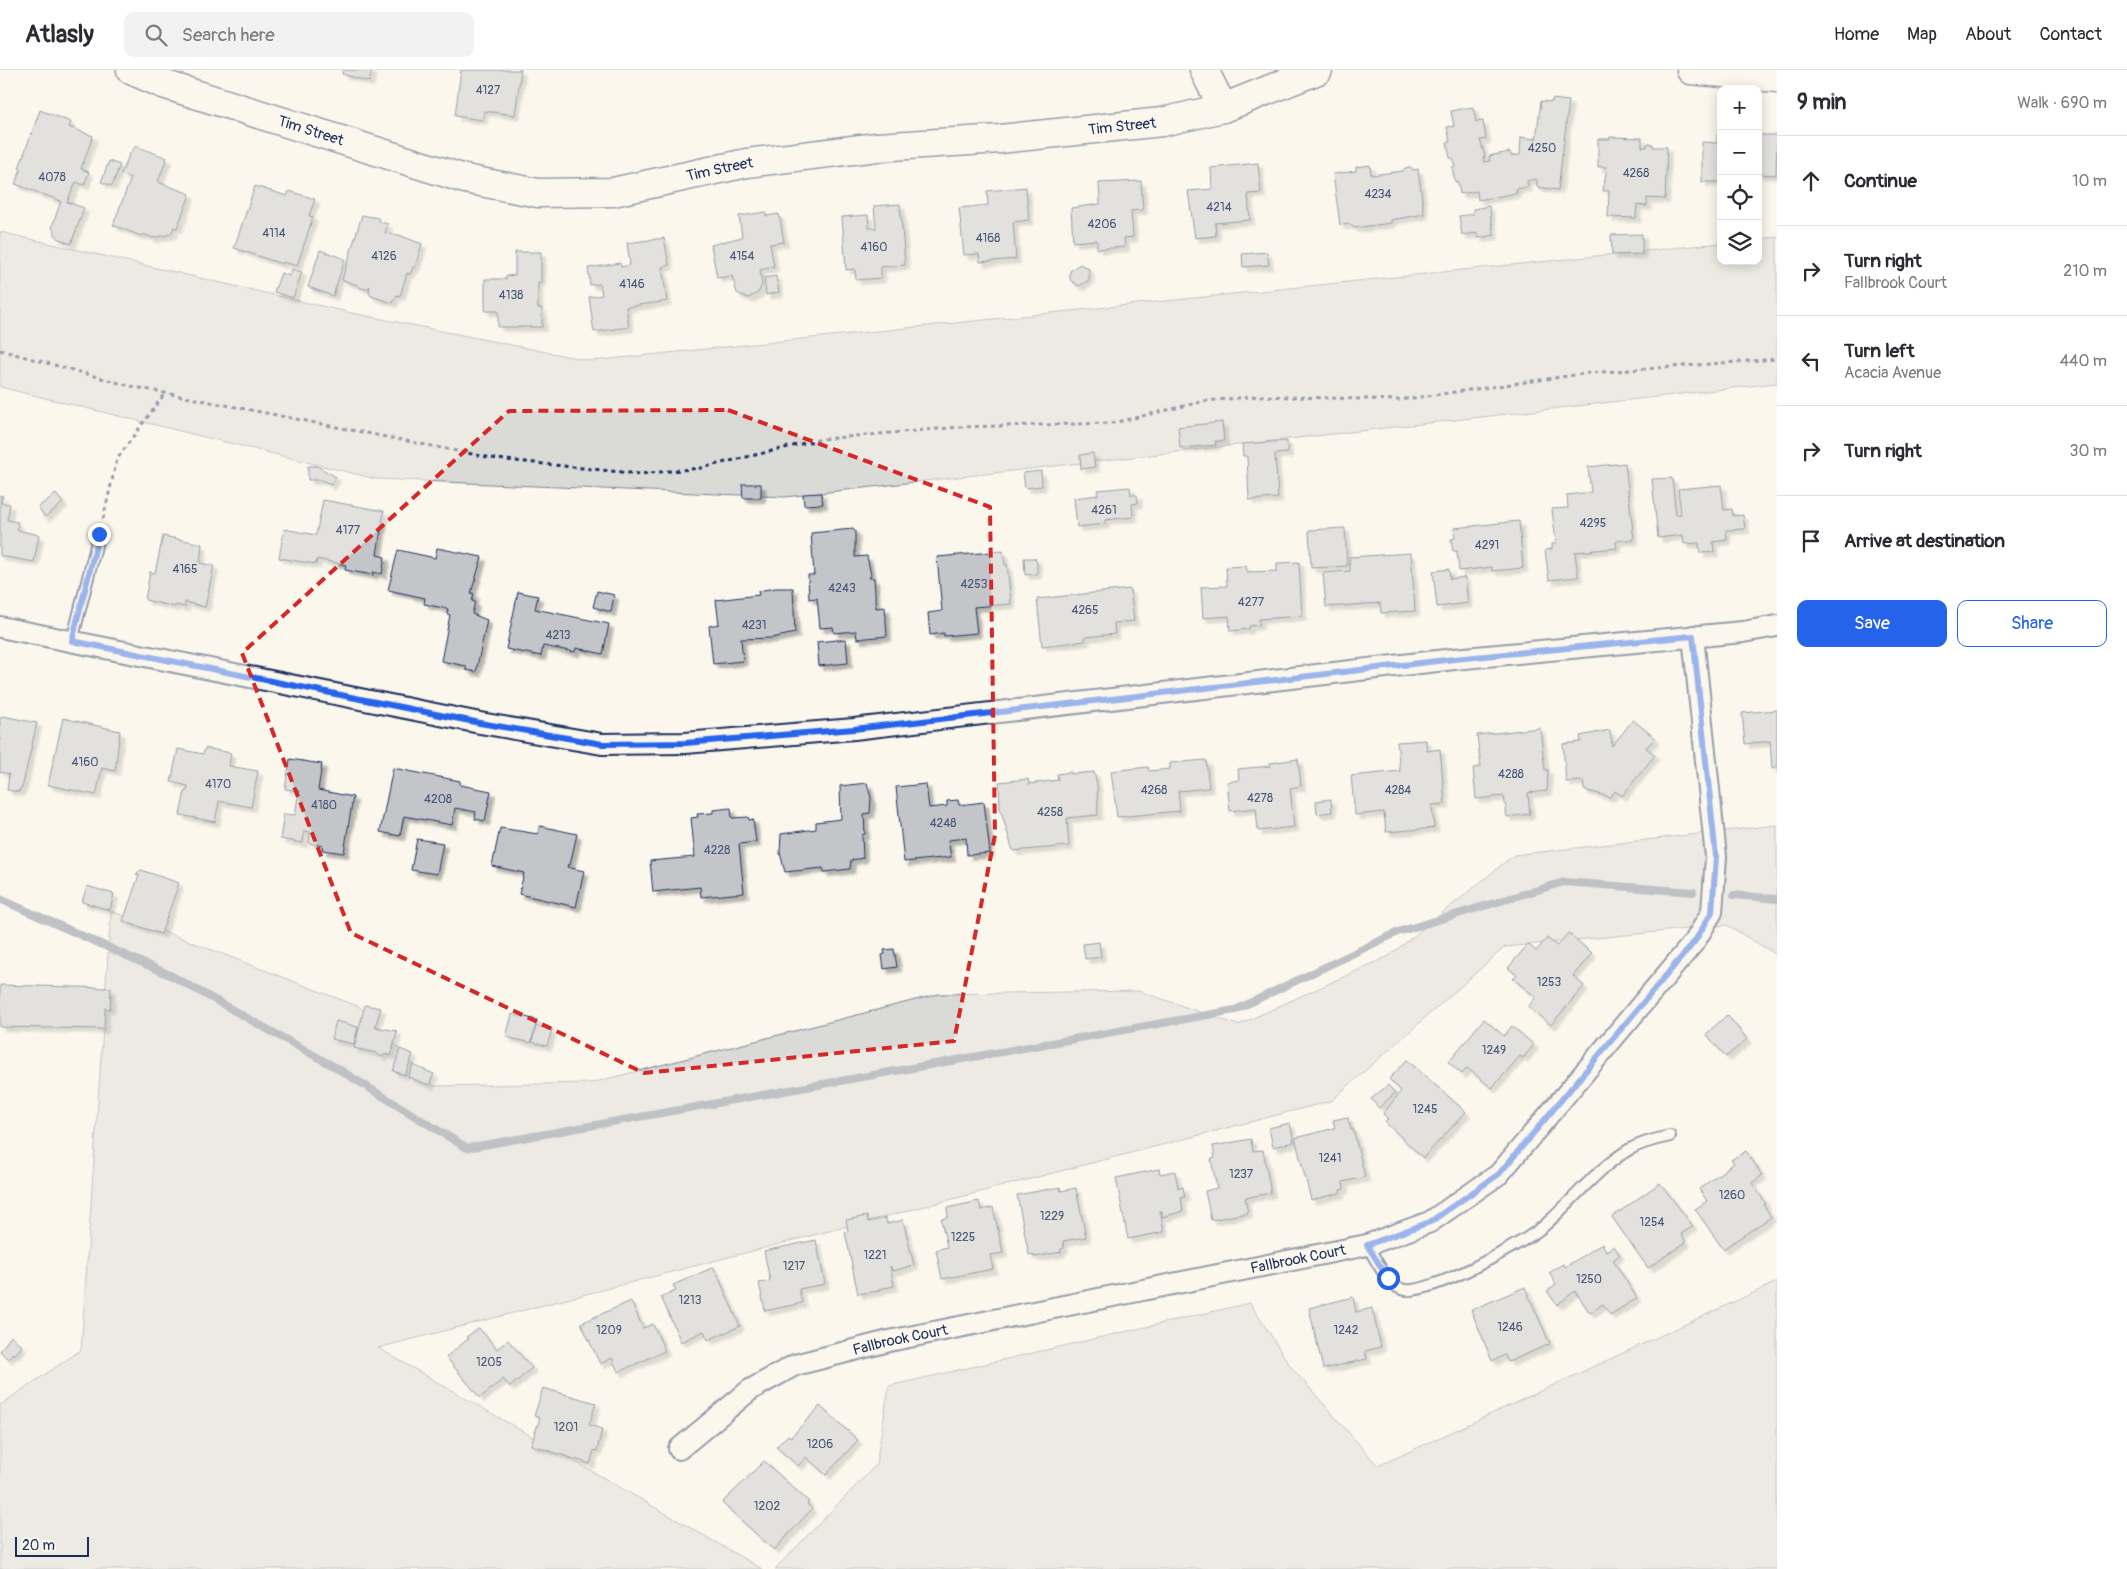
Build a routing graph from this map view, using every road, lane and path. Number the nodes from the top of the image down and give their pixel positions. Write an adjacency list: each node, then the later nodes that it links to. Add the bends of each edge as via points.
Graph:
1 (131, 70): 6 (street, Tim Street, via 163,84 465,179 538,193 612,192 748,163 877,146 1000,139 1162,122)
2 (1204, 70): 6 (street)
3 (1318, 70): 6 (street, Tim Street)
4 (1691, 70): 5 (street)
5 (1777, 78)
6 (1223, 108)
7 (0, 350): 9 (path, via 130,386)
8 (1777, 359): 9 (path, via 1589,373 1399,400 1260,396 1206,401 1114,423 960,427 822,439 701,468 640,474 497,459)
9 (165, 392): 10 (path, via 117,459)
10 (99, 534): 14 (lane)
11 (1777, 626): 13 (street)
12 (0, 627): 14 (street)
13 (1693, 636): 14 (street, via 1454,659 845,730 685,743 602,744 480,723); 16 (street, Fallbrook Court, via 1716,857 1712,912 1701,934 1499,1174 1430,1222)
14 (72, 641)
15 (1670, 1136): 16 (lane, via 1630,1149 1609,1164 1544,1226 1513,1247 1433,1286 1414,1291 1402,1289 1388,1278)
16 (1367, 1245): 17 (street, Fallbrook Court, via 889,1341 795,1365 750,1390)
17 (679, 1449)

